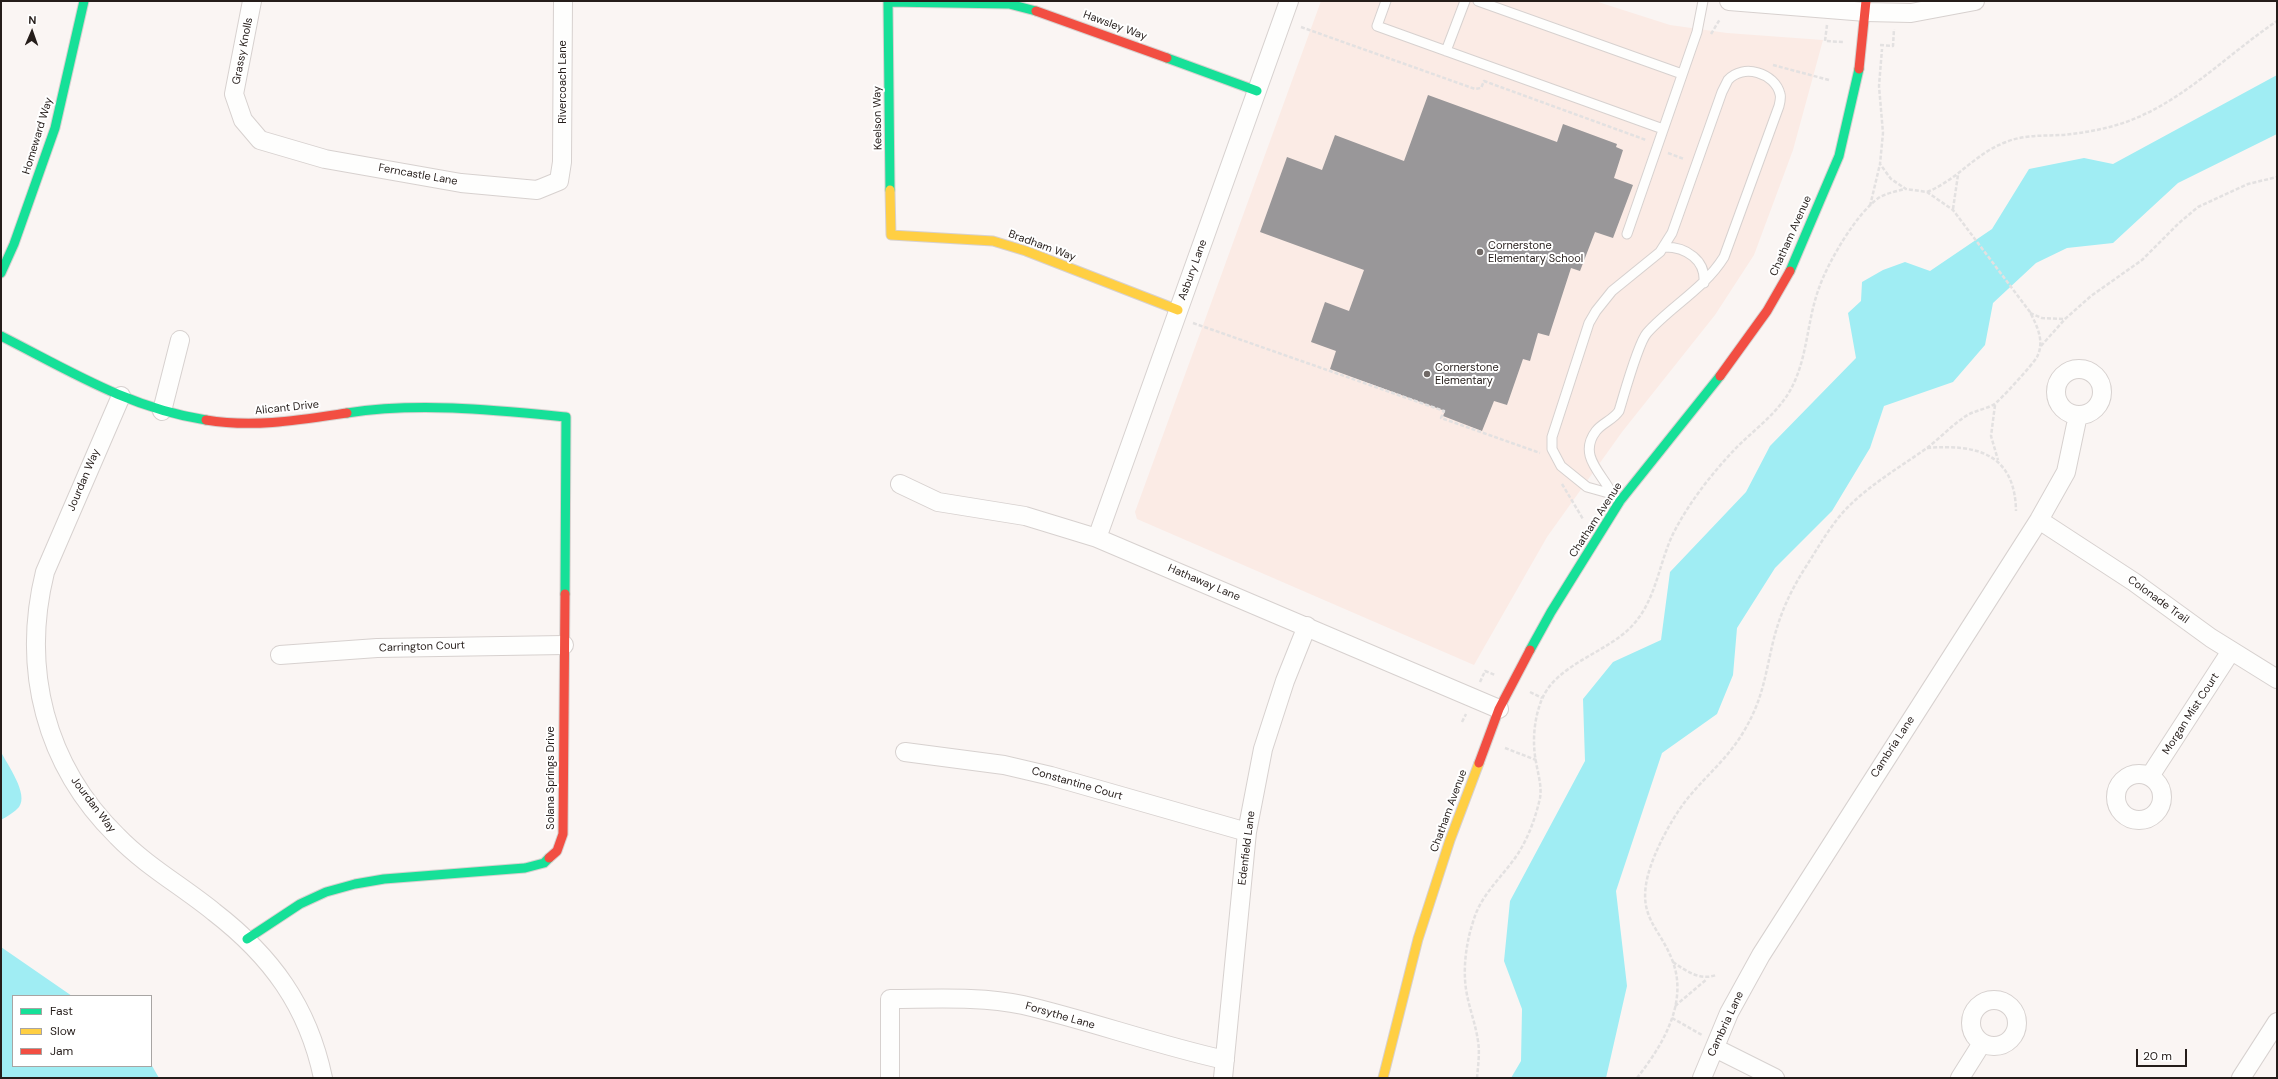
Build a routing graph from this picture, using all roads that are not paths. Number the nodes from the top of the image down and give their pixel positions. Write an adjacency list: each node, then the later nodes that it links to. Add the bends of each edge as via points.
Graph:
1 (84, 1): 22 (street, Homeward Way, via 55,128 14,244)
2 (252, 1): 17 (street, Grassy Knolls, via 234,94 243,120)
3 (563, 1): 18 (street, Rivercoach Lane)
4 (1289, 1): 15 (street, Asbury Lane)
5 (1386, 1): 13 (lane, via 1376,26)
6 (1465, 1): 13 (lane)
7 (1478, 1): 14 (lane)
8 (1703, 1): 14 (lane, via 1697,32)
9 (1729, 1): 12 (street)
10 (1975, 1): 12 (street, via 1911,13)
11 (888, 2): 15 (street, Hawsley Way, via 1010,4 1051,15); 20 (street, Keelson Way)
12 (1866, 7): 33 (street, Chatham Avenue, via 1858,76 1839,156 1796,260 1767,311 1727,368)
13 (1446, 51): 16 (lane)
14 (1682, 74): 16 (lane)
15 (1257, 91): 24 (street, Asbury Lane)
16 (1663, 129): 19 (lane)
17 (260, 140): 18 (street, Ferncastle Lane, via 332,160 461,183 537,190 559,181)
18 (562, 162)
19 (1627, 234)
20 (891, 235): 24 (street, Bradham Way, via 993,241 1026,251)
21 (1665, 246): 23 (lane, via 1684,250 1693,256 1705,275); 23 (lane, via 1678,221 1722,92 1729,80 1748,72 1759,72 1767,76 1781,94 1779,106 1724,257 1716,271); 32 (lane, via 1612,291 1596,311 1554,425 1552,449 1561,466 1588,487)
22 (1, 273)
23 (1704, 283): 32 (lane, via 1647,334 1619,411 1615,417 1600,426 1592,438 1588,454 1592,465)
24 (1178, 310): 35 (street, Asbury Lane)
25 (1, 336): 27 (street, Alicant Drive)
26 (180, 340): 28 (street)
27 (120, 396): 28 (street, Alicant Drive); 45 (street, Jourdan Way, via 45,572 38,601 35,631 35,663 40,696 49,727 68,772 84,797 116,836)
28 (162, 411): 30 (street, Alicant Drive, via 211,422 243,424 419,407 478,408 566,417)
29 (2078, 415): 34 (street, Cambria Lane, via 2066,472)
30 (566, 444): 37 (street, Solana Springs Drive)
31 (900, 484): 35 (street, Hathaway Lane, via 938,502 1025,516)
32 (1612, 494): 33 (lane)
33 (1620, 501): 41 (street, Chatham Avenue, via 1551,612)
34 (2039, 520): 38 (street, Colonade Trail, via 2134,582); 48 (street, Cambria Lane, via 1761,955 1729,1013)
35 (1097, 538): 36 (street, Hathaway Lane)
36 (1307, 626): 41 (street, Hathaway Lane); 44 (street, Edenfield Lane, via 1284,681 1263,749)
37 (564, 645): 39 (street, Carrington Court, via 377,648); 45 (street, Solana Springs Drive, via 563,834 557,851 544,863 525,868 384,879 326,892 300,904)
38 (2231, 651): 40 (street, Colonade Trail); 43 (street, Morgan Mist Court)
39 (280, 656)
40 (2277, 679)
41 (1499, 709): 53 (street, Chatham Avenue, via 1450,840 1418,939)
42 (904, 752): 44 (street, Constantine Court, via 1017,768)
43 (2150, 776)
44 (1247, 832): 49 (street, Edenfield Lane)
45 (247, 939): 50 (street, Jourdan Way, via 285,984 298,1006 309,1029)
46 (2277, 1022): 57 (street)
47 (1982, 1043): 56 (street)
48 (1715, 1048): 54 (street, Cambria Lane); 55 (street)
49 (1225, 1060): 51 (street, Forsythe Lane, via 1178,1050 1022,1005 984,1000 890,998); 52 (street, Edenfield Lane)
50 (323, 1078)
51 (890, 1078)
52 (1223, 1078)
53 (1383, 1078)
54 (1702, 1078)
55 (1775, 1078)
56 (1960, 1078)
57 (2242, 1078)

